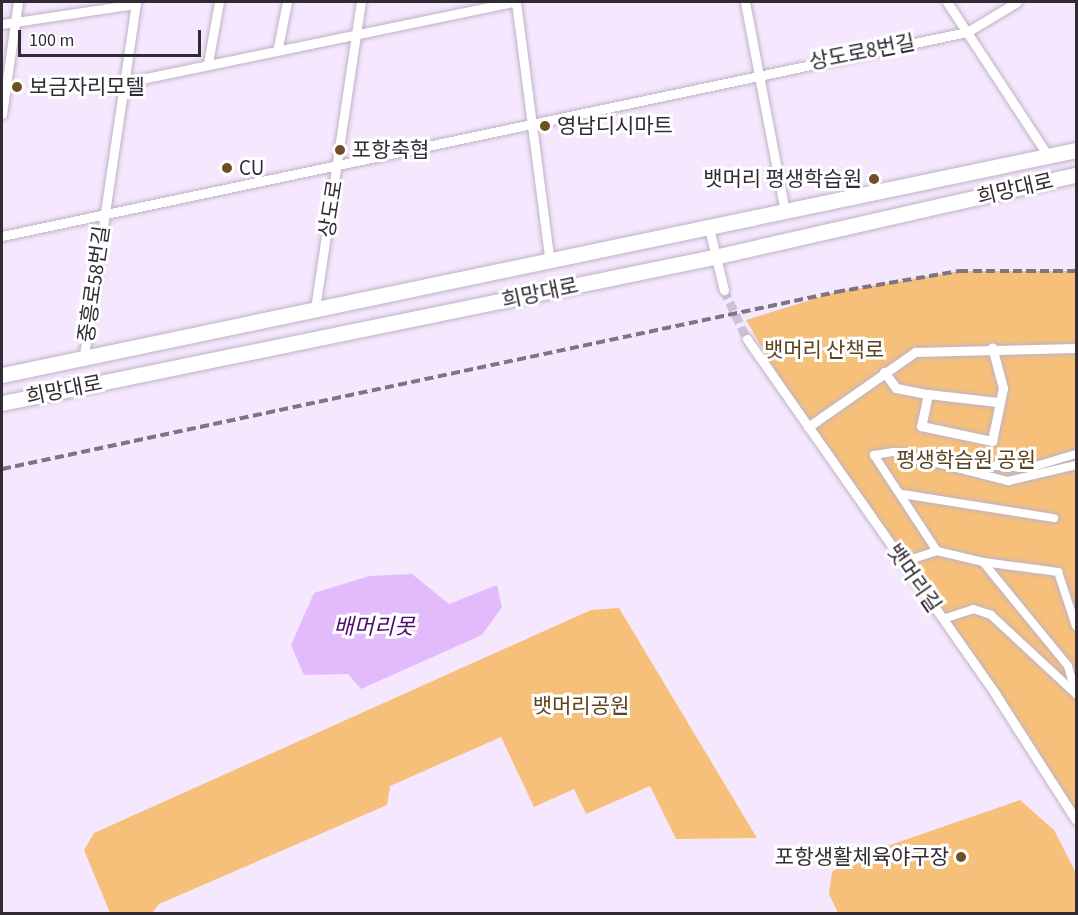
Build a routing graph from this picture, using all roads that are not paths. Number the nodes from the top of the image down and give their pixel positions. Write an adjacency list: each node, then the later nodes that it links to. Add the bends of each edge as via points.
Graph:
1 (18, 2): 10 (street)
2 (219, 2): 15 (street)
3 (286, 2): 14 (street)
4 (361, 2): 12 (street, 상도로)
5 (515, 2): 12 (street); 19 (street)
6 (745, 2): 16 (street)
7 (947, 2): 13 (street)
8 (1017, 2): 13 (street, 상도로8번길)
9 (136, 3): 10 (street); 17 (street, 중흥로58번길)
10 (15, 22): 11 (street); 18 (street)
11 (2, 24)
12 (355, 31): 14 (street); 22 (street, 상도로)
13 (967, 32): 16 (street, 상도로8번길); 21 (street, 희망대로)
14 (278, 47): 15 (street)
15 (208, 63): 17 (street)
16 (757, 73): 19 (street, 상도로8번길); 24 (street)
17 (122, 83): 25 (street, 중흥로58번길)
18 (2, 114)
19 (528, 122): 22 (street, 상도로8번길); 28 (street)
20 (1077, 150): 21 (main road, 희망대로)
21 (1048, 156): 24 (main road, 희망대로)
22 (337, 168): 25 (street, 중흥로58번길); 31 (street, 상도로)
23 (1077, 175): 29 (main road, 희망대로)
24 (785, 212): 26 (main road, 희망대로)
25 (104, 213): 27 (street, 중흥로58번길); 35 (street, 중흥로58번길)
26 (709, 228): 28 (main road, 희망대로); 29 (street)
27 (2, 236)
28 (549, 256): 31 (main road, 희망대로)
29 (714, 257): 30 (street); 40 (main road, 희망대로)
30 (724, 290)
31 (315, 309): 35 (main road, 희망대로)
32 (747, 339): 41 (street, 뱃머리길)
33 (992, 347): 34 (street); 36 (street, via 915,352); 39 (street, via 1003,388)
34 (1077, 348)
35 (84, 355): 37 (main road, 희망대로)
36 (884, 372): 38 (street, via 896,387); 41 (street)
37 (2, 375)
38 (927, 394): 39 (street); 39 (street, via 921,426 992,441)
39 (998, 402)
40 (2, 403)
41 (808, 427): 49 (street, 뱃머리길)
42 (1077, 455): 44 (street, via 1029,468); 45 (street)
43 (1077, 465): 45 (street)
44 (957, 466): 45 (street, via 1008,482); 46 (street, via 894,452 874,455)
45 (1063, 470)
46 (902, 494): 47 (street); 48 (street)
47 (1054, 518)
48 (937, 551): 49 (street); 50 (street)
49 (903, 562): 51 (street, 뱃머리길)
50 (983, 562): 52 (street, via 1058,572); 53 (street, via 1068,666)
51 (943, 619): 53 (street, via 973,609 991,615); 54 (street, 뱃머리길)
52 (1077, 626)
53 (1076, 694)
54 (1077, 820)

